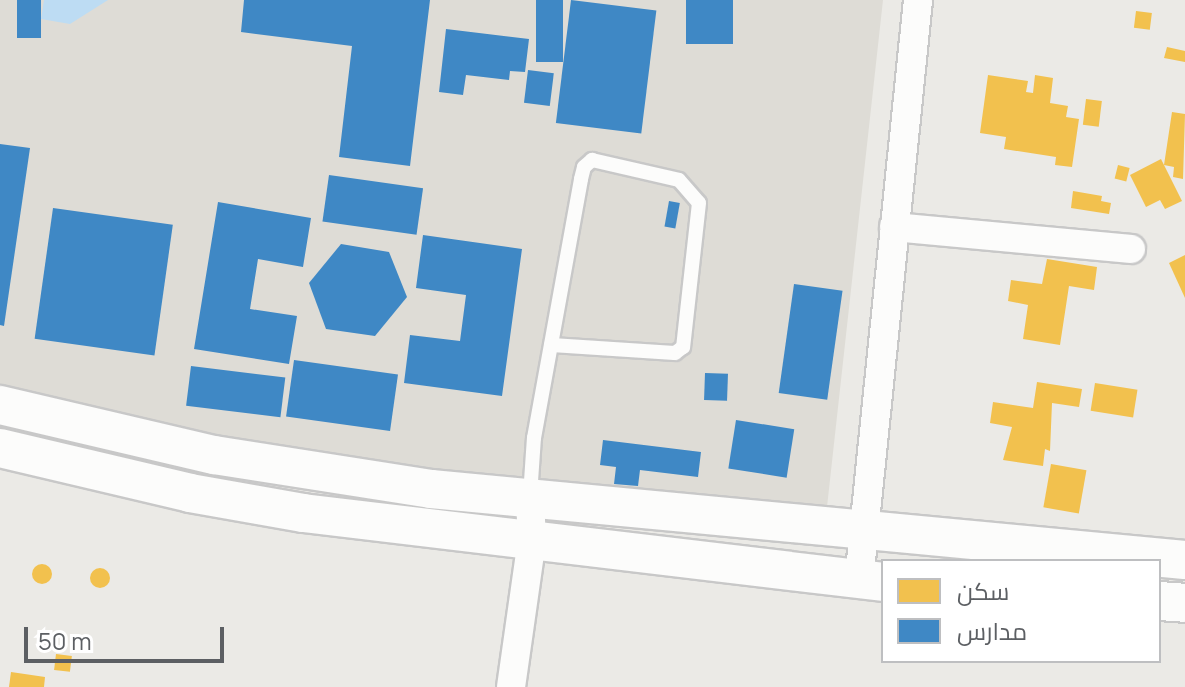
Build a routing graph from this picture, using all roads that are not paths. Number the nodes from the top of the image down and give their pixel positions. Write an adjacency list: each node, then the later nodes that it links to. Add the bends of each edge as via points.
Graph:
1 (918, 0): 2 (street)
2 (894, 227): 3 (street); 8 (street)
3 (1131, 249)
4 (551, 345): 4 (lane, via 675,353 683,347 699,203 679,180 592,160 584,167); 7 (lane, via 534,438)
5 (0, 405): 7 (street, via 214,455)
6 (0, 448): 9 (street, via 289,511)
7 (530, 500): 8 (street); 9 (street)
8 (863, 530): 10 (street); 11 (street)
9 (532, 540): 11 (street); 14 (street)
10 (1185, 560)
11 (871, 581)
12 (1161, 601): 13 (street)
13 (1185, 603)
14 (511, 687)

